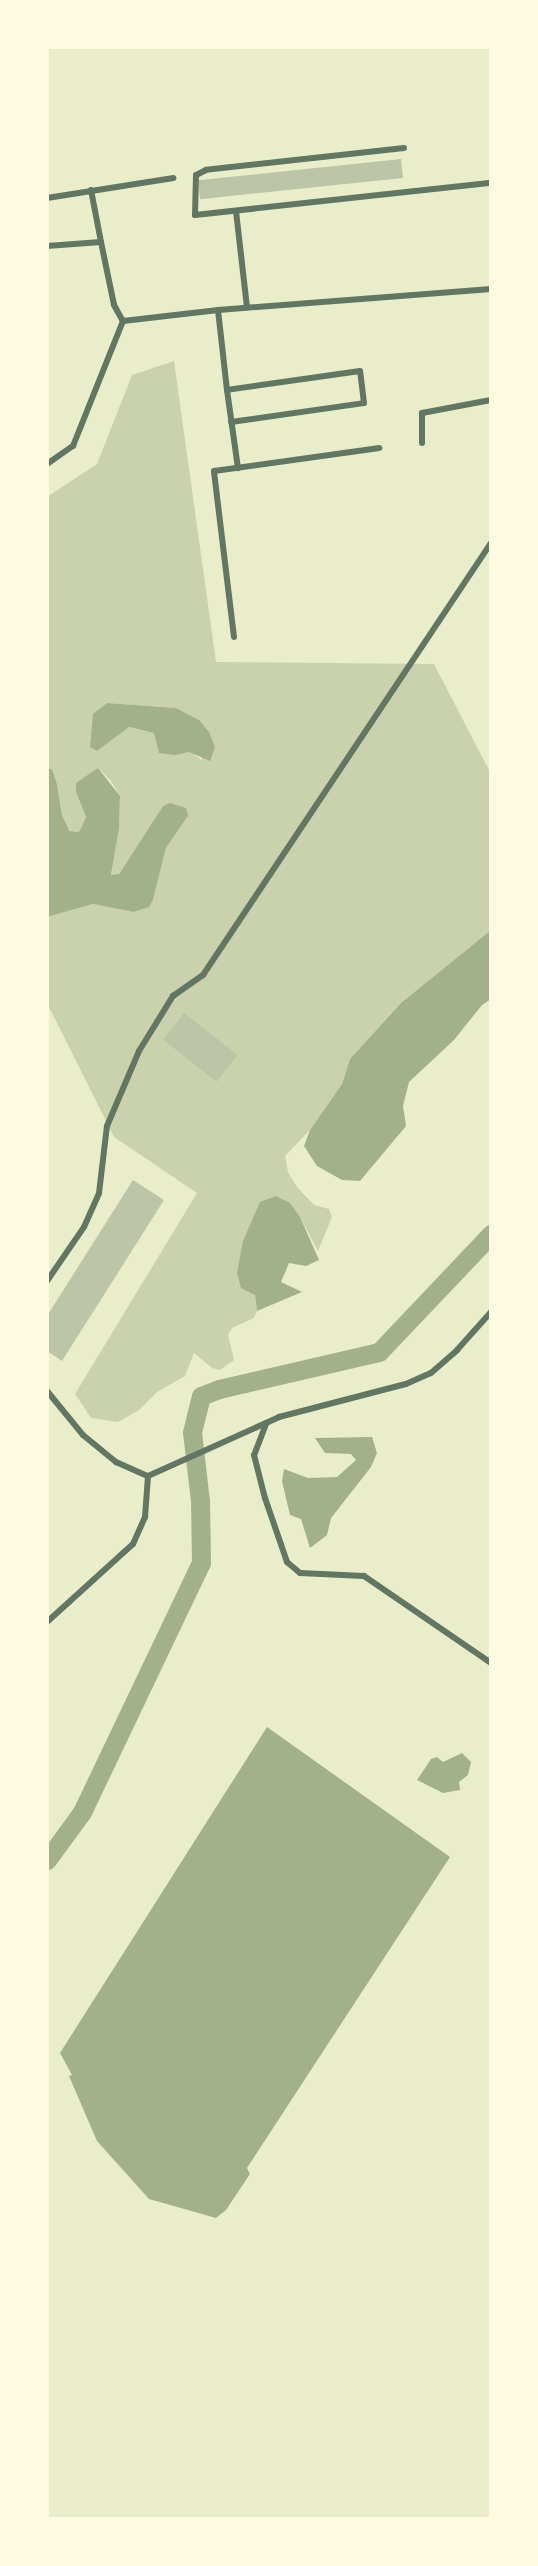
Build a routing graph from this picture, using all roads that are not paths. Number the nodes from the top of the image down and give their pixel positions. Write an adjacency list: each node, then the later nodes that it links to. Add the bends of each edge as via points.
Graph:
1 (404, 148): 6 (street, via 206,170 195,175 194,215)
2 (173, 178): 4 (street)
3 (491, 183): 6 (street)
4 (91, 190): 5 (street); 7 (street)
5 (47, 198)
6 (236, 211): 10 (street)
7 (101, 242): 8 (street); 12 (street, via 114,304)
8 (47, 246)
9 (491, 289): 10 (street)
10 (247, 307): 11 (street)
11 (218, 310): 12 (street); 13 (street)
12 (123, 321): 18 (street, via 74,446)
13 (227, 390): 15 (street); 15 (street, via 360,371 364,404)
14 (491, 400): 16 (street, via 422,413)
15 (232, 422): 19 (street)
16 (422, 443)
17 (379, 448): 19 (street)
18 (47, 464)
19 (238, 468): 21 (street, via 214,471)
20 (491, 543): 22 (street, via 203,975 173,996 139,1051 107,1126 99,1193 84,1227)
21 (234, 637)
22 (47, 1281)
23 (491, 1312): 25 (street, via 431,1373)
24 (47, 1391): 26 (street, via 83,1435 116,1462)
25 (263, 1424): 26 (street); 28 (street, via 254,1455 287,1562 300,1573 364,1576)
26 (148, 1476): 27 (street, via 145,1517 134,1544)
27 (47, 1622)
28 (491, 1664)

